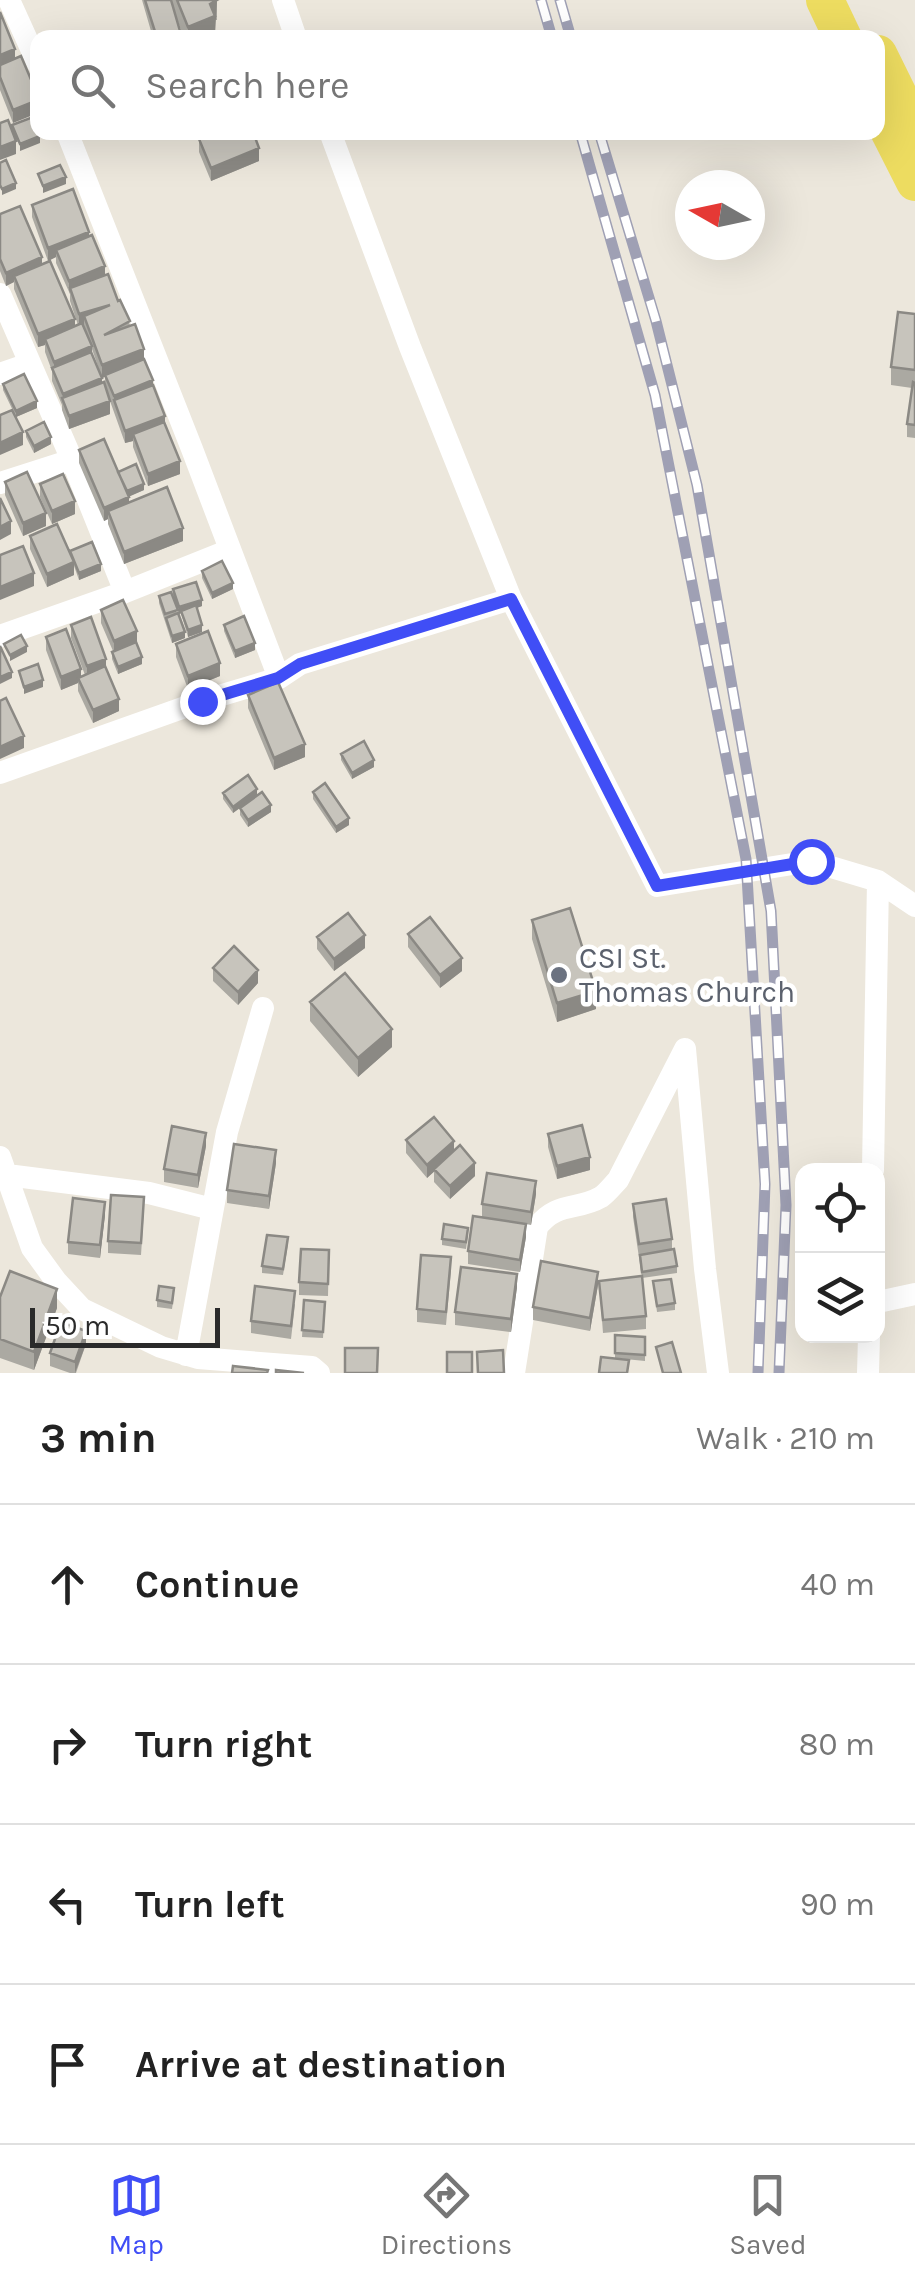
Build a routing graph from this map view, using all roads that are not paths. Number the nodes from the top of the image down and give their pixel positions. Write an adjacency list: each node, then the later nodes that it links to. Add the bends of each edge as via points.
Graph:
1 (9, 0): 8 (street)
2 (282, 0): 5 (street)
3 (825, 0): 6 (main road)
4 (852, 0): 7 (main road)
5 (293, 30)
6 (839, 30)
7 (866, 30)
8 (30, 46)
9 (885, 68): 11 (main road)
10 (885, 123): 14 (main road)
11 (915, 129)
12 (70, 140): 20 (street)
13 (333, 140): 22 (street)
14 (915, 182)
15 (0, 294): 16 (street)
16 (29, 364): 17 (street); 18 (street)
17 (0, 374)
18 (72, 460): 19 (street); 21 (street)
19 (0, 483)
20 (230, 550): 21 (street); 24 (street)
21 (124, 592): 23 (street)
22 (511, 599): 24 (street, via 300,664); 26 (street, via 657,886 811,861)
23 (0, 636)
24 (278, 678): 25 (street)
25 (0, 773)
26 (878, 881): 27 (street); 29 (street)
27 (915, 906)
28 (263, 1008): 31 (street)
29 (873, 1163)
30 (3, 1166): 31 (street); 35 (street, via 32,1248 82,1309)
31 (212, 1209): 35 (street)
32 (915, 1294): 33 (street)
33 (885, 1300)
34 (869, 1343): 39 (street)
35 (186, 1355): 36 (street)
36 (320, 1373)
37 (514, 1373): 38 (street, via 537,1228 559,1208 601,1196 618,1180 685,1049)
38 (718, 1373)
39 (868, 1373)

